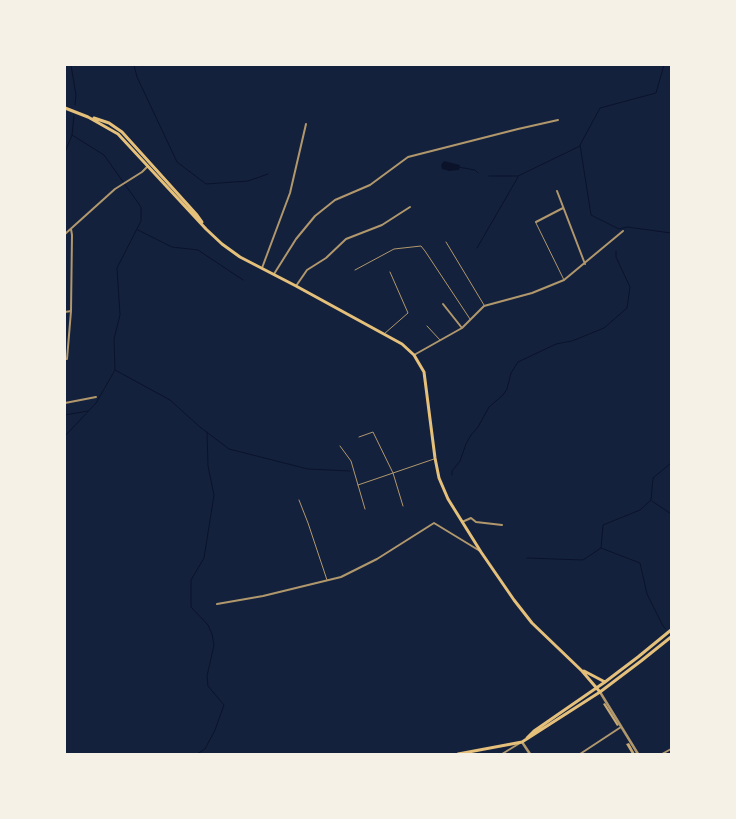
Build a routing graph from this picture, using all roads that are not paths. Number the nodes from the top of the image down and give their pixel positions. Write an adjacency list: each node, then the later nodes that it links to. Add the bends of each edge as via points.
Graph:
1 (65, 108): 4 (main road, via 88,116 118,134)
2 (558, 120): 17 (street, via 408,157 370,185 335,200 315,216 296,239)
3 (306, 124): 14 (street, via 290,193)
4 (149, 165): 9 (street, via 115,189); 14 (main road, via 222,244)
5 (557, 191): 7 (street)
6 (410, 207): 19 (street, via 382,225 346,239 326,258 307,270)
7 (563, 208): 8 (street); 13 (street)
8 (536, 222): 18 (lane)
9 (71, 229): 11 (street); 22 (street)
10 (623, 231): 13 (street)
11 (65, 234)
12 (446, 242): 21 (lane)
13 (585, 264): 18 (street)
14 (262, 268): 17 (main road)
15 (355, 270): 24 (lane, via 394,249 421,246)
16 (390, 272): 27 (lane, via 408,313)
17 (274, 274): 19 (main road)
18 (564, 280): 21 (street, via 532,293)
19 (296, 286): 27 (main road)
20 (443, 304): 26 (street)
21 (484, 306): 24 (street)
22 (71, 311): 23 (street); 30 (street)
23 (65, 312)
24 (470, 320): 26 (street)
25 (426, 326): 28 (lane)
26 (462, 328): 28 (street)
27 (383, 334): 29 (main road, via 402,344)
28 (440, 340): 29 (street)
29 (414, 355): 35 (main road, via 424,372)
30 (66, 359)
31 (96, 396): 32 (street)
32 (65, 403)
33 (359, 437): 36 (lane, via 373,432)
34 (340, 446): 37 (lane, via 350,461)
35 (435, 458): 36 (lane); 41 (main road, via 444,490)
36 (394, 473): 37 (lane); 39 (lane)
37 (358, 485): 40 (lane)
38 (298, 500): 44 (lane)
39 (403, 506)
40 (365, 509)
41 (462, 522): 42 (street, via 471,518 476,522); 43 (main road)
42 (502, 525)
43 (481, 552): 44 (street, via 434,523 377,559 341,577); 48 (main road, via 532,623)
44 (328, 580): 45 (street, via 264,596)
45 (217, 604)
46 (671, 630): 49 (main road)
47 (671, 637): 51 (main road)
48 (582, 671): 49 (main road); 50 (main road)
49 (605, 682): 50 (main road); 51 (main road, via 606,686)
50 (596, 687): 51 (main road); 53 (main road)
51 (600, 692): 52 (street); 53 (main road)
52 (621, 727): 58 (street); 59 (street)
53 (522, 742): 55 (main road); 56 (street); 57 (street)
54 (671, 749): 60 (street)
55 (458, 754)
56 (502, 754)
57 (530, 754)
58 (580, 754)
59 (638, 754)
60 (662, 754)

